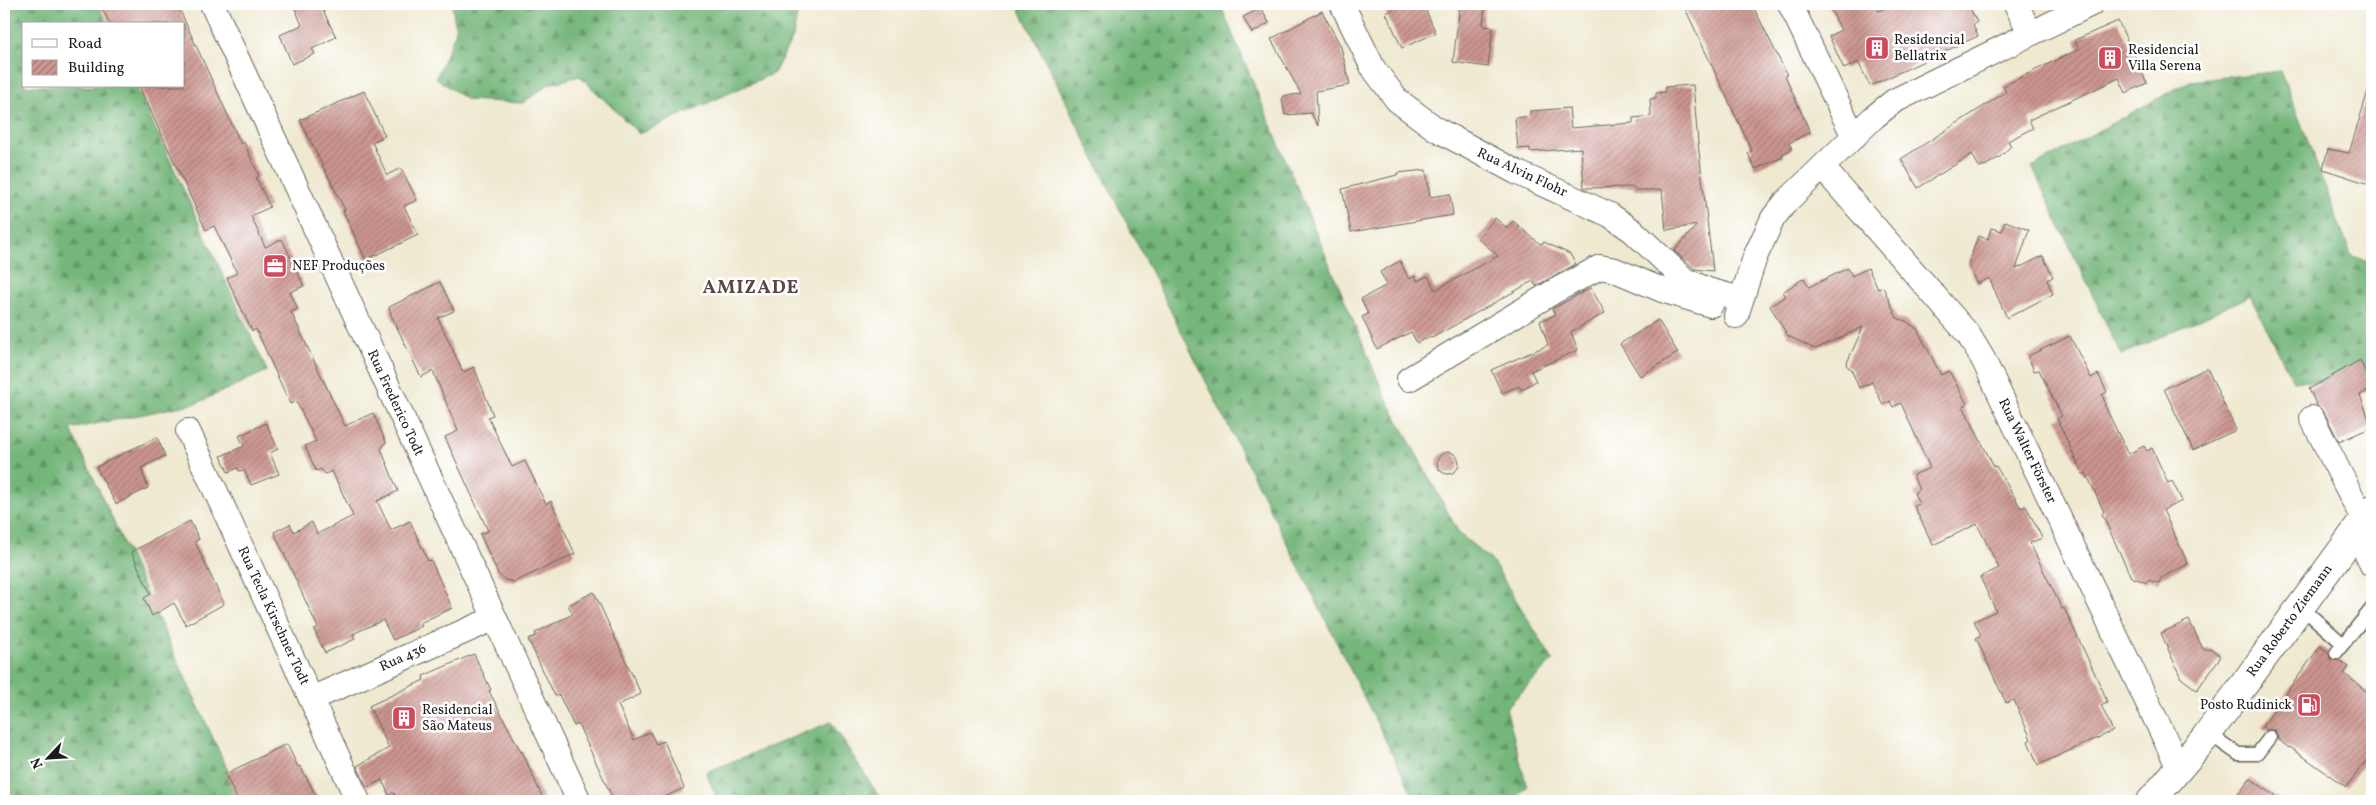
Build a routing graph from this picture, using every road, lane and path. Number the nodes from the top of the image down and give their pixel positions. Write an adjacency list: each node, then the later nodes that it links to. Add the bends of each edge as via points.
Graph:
1 (212, 4): 17 (street, Rua Frederico Todt)
2 (1342, 4): 9 (street, Rua Alvin Flohr, via 1379,76 1397,100 1436,129 1516,172 1610,214 1685,280)
3 (1790, 4): 7 (street)
4 (2016, 4): 6 (street)
5 (2091, 4): 6 (street)
6 (2030, 33): 7 (street, via 1894,101)
7 (1854, 137): 8 (street)
8 (1822, 168): 9 (street, via 1772,218); 21 (street, Rua Walter Förster, via 1953,316 1983,359)
9 (1738, 309): 10 (street, via 1662,290 1600,267)
10 (1409, 379)
11 (2312, 418): 13 (street)
12 (188, 431): 18 (street, Rua Tecla Kirschner Todt)
13 (2364, 521): 14 (street); 15 (main road, Rua Roberto Ziemann)
14 (2372, 565)
15 (2300, 606): 16 (lane, via 2339,648); 19 (main road, Rua Roberto Ziemann)
16 (2372, 608)
17 (495, 618): 18 (street, Rua 436); 23 (street, Rua Frederico Todt)
18 (311, 699): 22 (street, Rua Tecla Kirschner Todt)
19 (2208, 733): 20 (lane, via 2238,754 2257,754); 21 (main road, Rua Roberto Ziemann)
20 (2270, 737)
21 (2179, 768): 24 (main road, Rua Roberto Ziemann)
22 (358, 801)
23 (579, 801)
24 (2151, 801)

